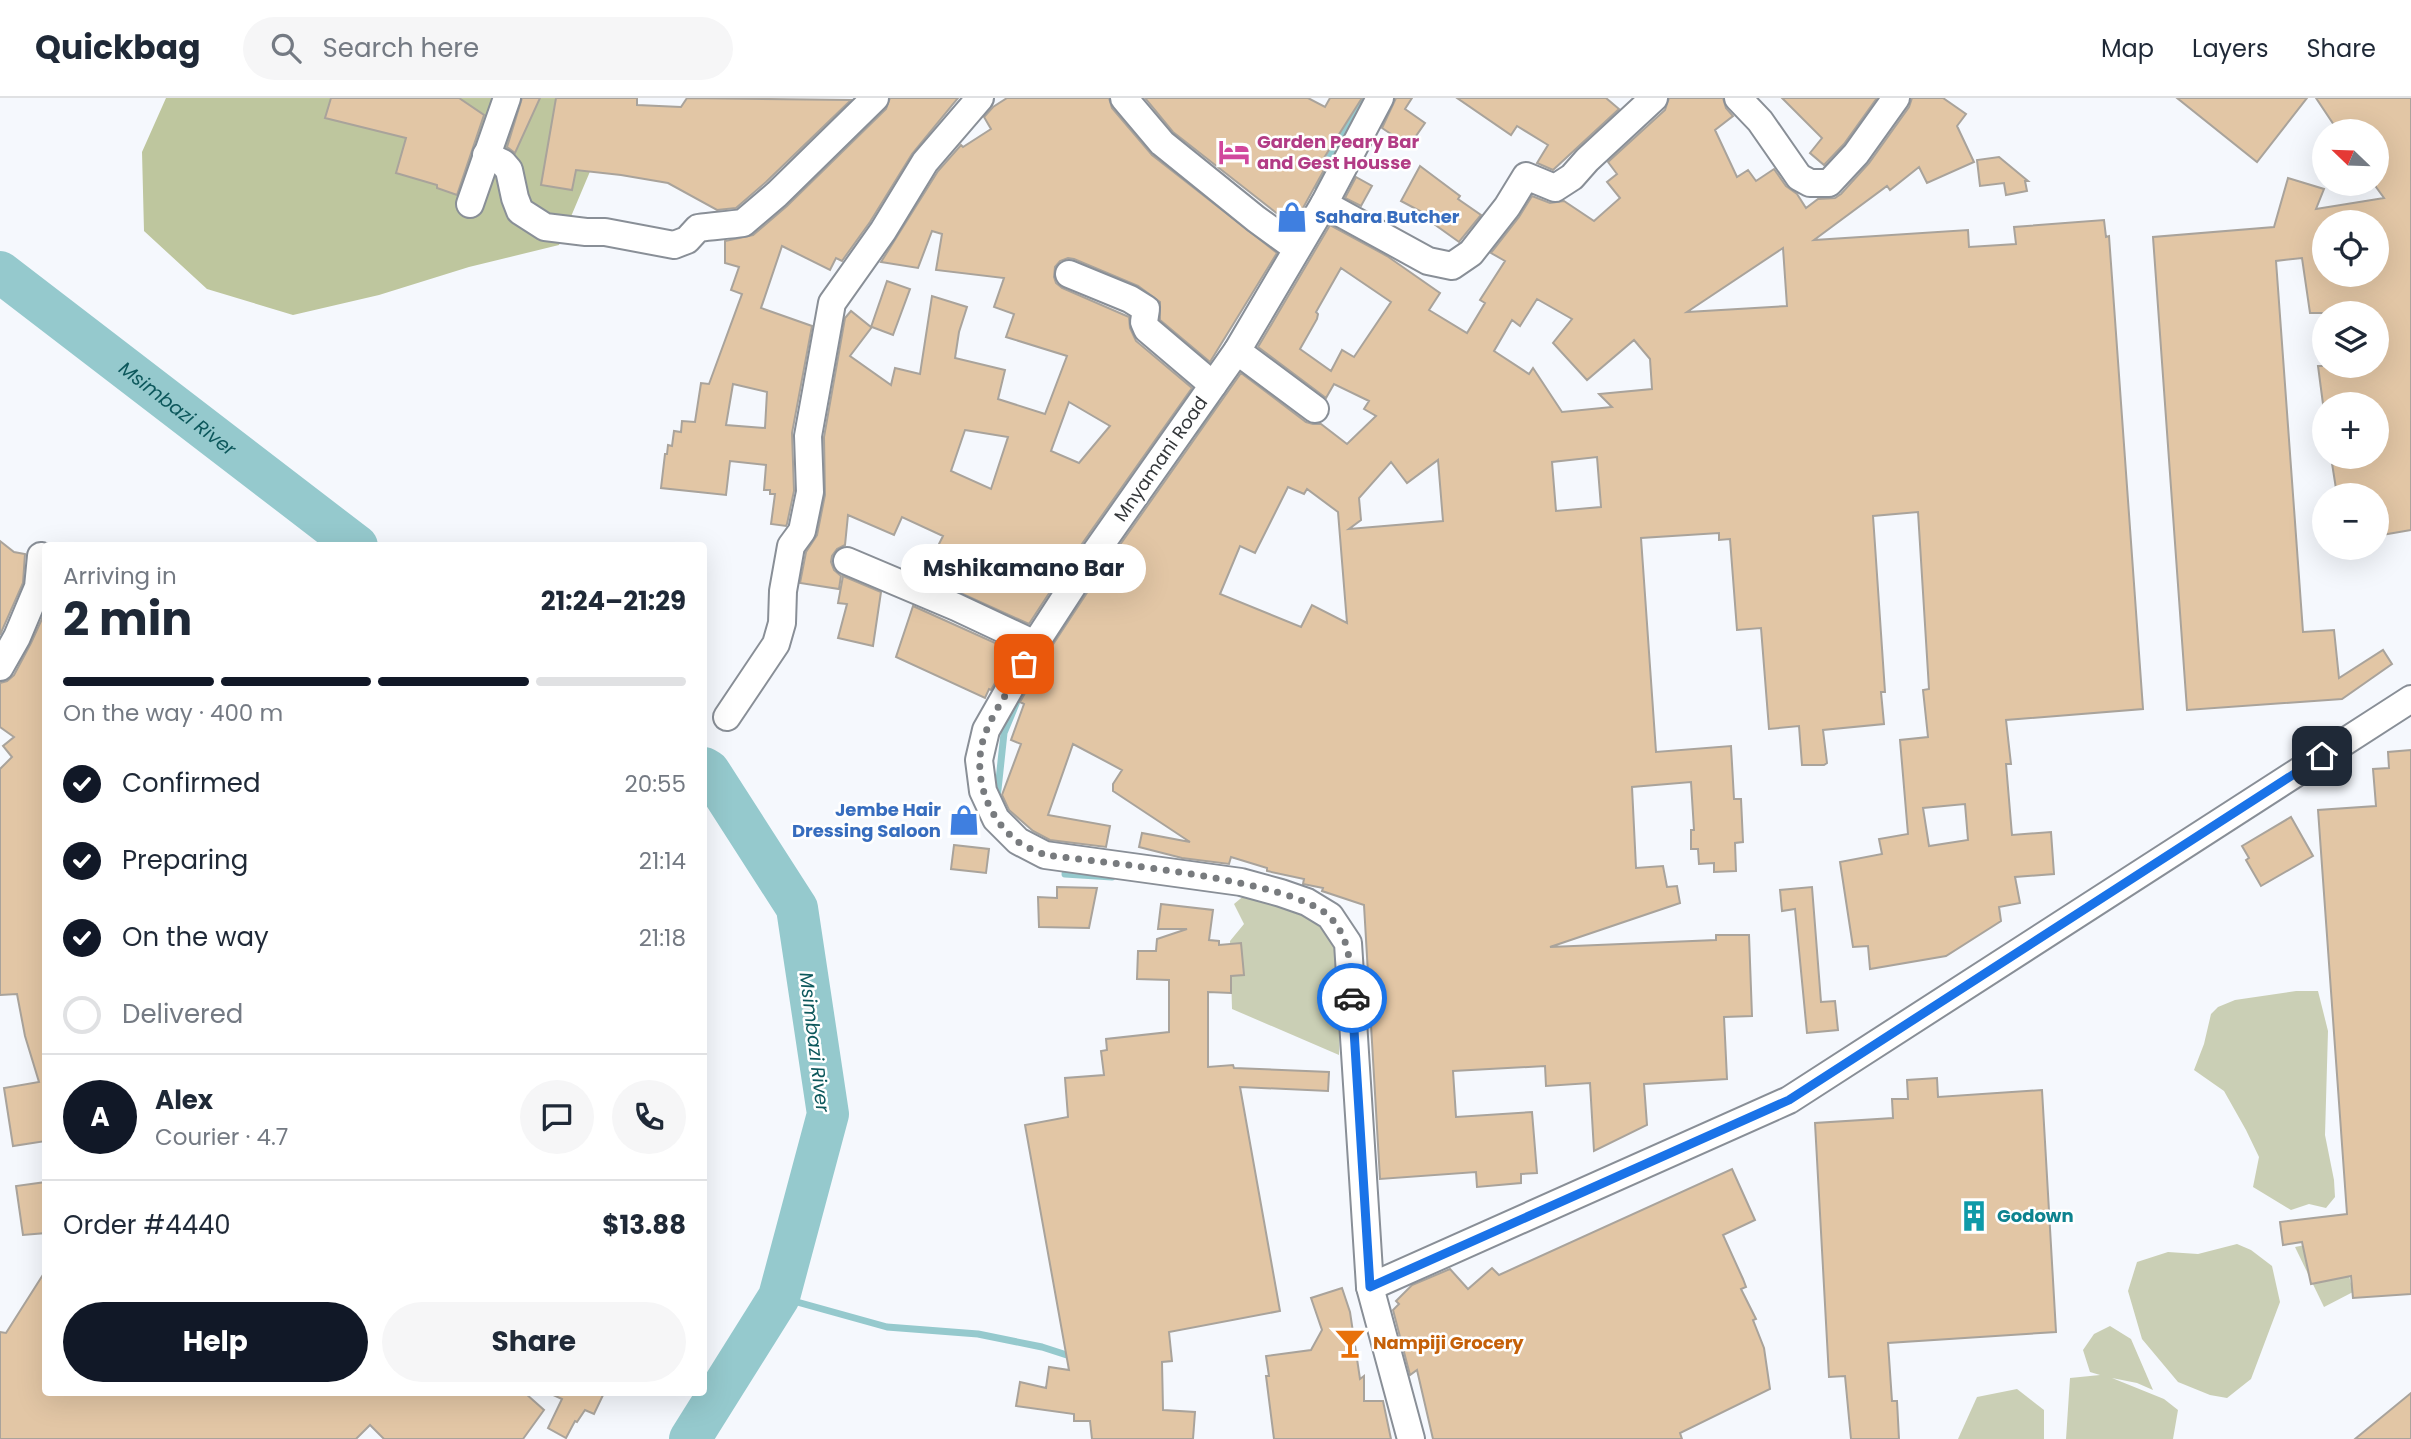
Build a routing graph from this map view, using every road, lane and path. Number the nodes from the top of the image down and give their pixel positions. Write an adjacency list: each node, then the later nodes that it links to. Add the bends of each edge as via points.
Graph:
1 (507, 98): 9 (street)
2 (875, 98): 9 (street, via 743,223 698,228 674,245 538,225 520,211 509,170)
3 (980, 98): 22 (street, via 925,162 832,303 808,436 810,492 802,531 791,546 780,634)
4 (1124, 98): 12 (street, via 1162,143)
5 (1380, 98): 11 (street, Mnyamani Road)
6 (1654, 98): 11 (street, via 1555,188 1526,176 1471,254 1452,266 1428,261)
7 (1738, 98): 8 (street, via 1800,177 1819,184 1829,183 1856,154)
8 (1896, 98)
9 (486, 155): 10 (street)
10 (470, 204)
11 (1324, 204): 12 (street, Mnyamani Road)
12 (1296, 248): 14 (street, Mnyamani Road)
13 (1069, 274): 15 (street, via 1146,309 1147,329)
14 (1237, 351): 15 (street, Mnyamani Road); 16 (street)
15 (1213, 385): 19 (street, Mnyamani Road)
16 (1315, 409)
17 (41, 556): 20 (street, via 38,587)
18 (847, 561): 19 (street)
19 (1035, 644): 23 (street, Mnyamani Road, via 986,730 979,760 983,791 996,819 1018,842 1045,855 1241,882 1280,893 1330,916 1348,943)
20 (0, 667)
21 (2411, 699): 23 (street, via 1789,1100)
22 (727, 717)
23 (1370, 1287): 24 (street, Mnyamani Road)
24 (1411, 1439)

